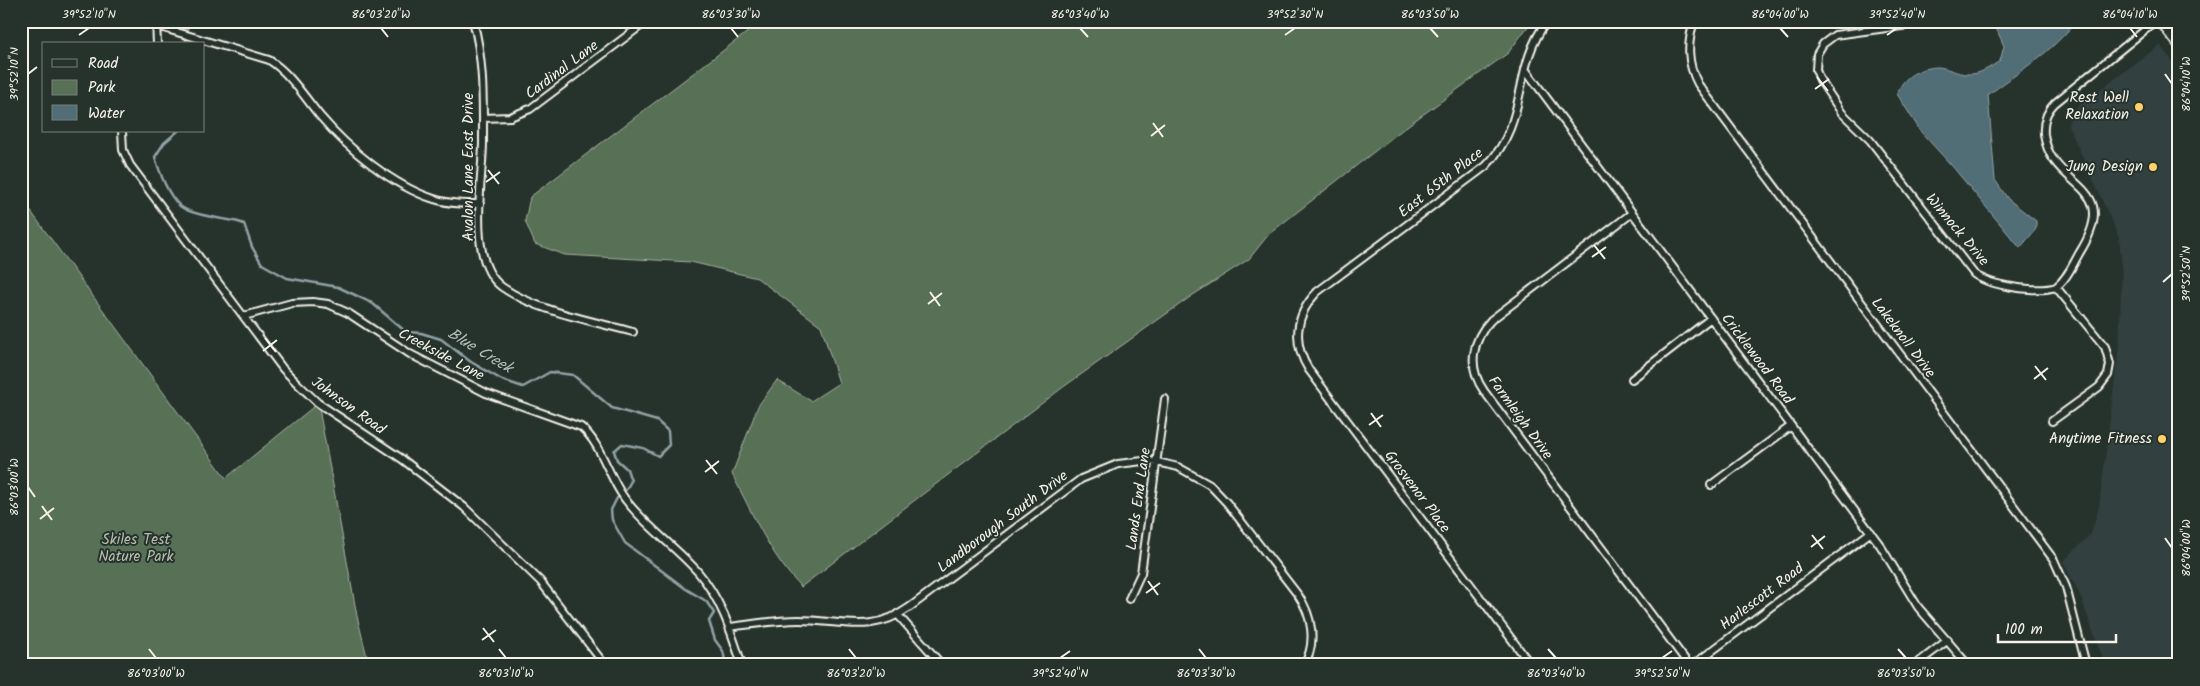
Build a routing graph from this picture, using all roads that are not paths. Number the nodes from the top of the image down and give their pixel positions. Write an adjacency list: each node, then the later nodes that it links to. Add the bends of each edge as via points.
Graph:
1 (473, 21): 12 (street, Avalon Lane East Drive, via 479,52)
2 (648, 21): 12 (street, Cardinal Lane, via 530,109 510,117)
3 (1547, 21): 11 (street, East 65th Place, via 1532,46)
4 (1694, 21): 40 (street, Lakeknoll Drive, via 1688,49 1700,88 2054,560 2066,587)
5 (1938, 21): 16 (street, Winnock Drive, via 1835,35 1820,47 1816,58 1818,78 1842,113 1870,140 1972,272 1998,285)
6 (2156, 21): 16 (street, via 2056,103 2046,116 2044,130 2050,156 2085,190 2094,215 2087,240)
7 (2160, 21): 10 (street)
8 (157, 24): 9 (street); 14 (street, via 269,60 285,73 340,138 386,174 435,199)
9 (157, 42)
10 (2179, 45)
11 (1524, 69): 15 (street, Cricklewood Road); 19 (street, East 65th Place, via 1511,130 1492,161 1317,292 1300,317)
12 (482, 118): 14 (street, Avalon Lane East Drive)
13 (122, 132): 17 (street, Johnson Road, via 127,160)
14 (480, 204): 20 (street, Avalon Lane East Drive, via 482,249 489,272 500,285 536,304)
15 (1632, 213): 18 (street, Cricklewood Road); 37 (street, Farmleigh Drive, via 1491,320 1477,340 1473,361 1475,375 1484,391)
16 (2056, 288): 23 (street, via 2103,344 2110,364 2108,375 2099,387)
17 (244, 316): 30 (street, Creekside Lane, via 292,303 328,304 348,313 410,354 486,393 581,427 592,440 624,499 697,571 718,600); 32 (street, Johnson Road, via 283,369 305,392 402,459 464,507 518,559 548,589)
18 (1711, 318): 21 (street); 24 (street, Cricklewood Road)
19 (1298, 329): 36 (street, Grosvenor Place, via 1299,350 1308,370)
20 (633, 332)
21 (1632, 379)
22 (1164, 399): 25 (street, Lands End Lane)
23 (2052, 421)
24 (1791, 426): 26 (street); 27 (street, Cricklewood Road)
25 (1157, 462): 28 (street, Lands End Lane, via 1141,573); 29 (street, Landborough South Drive, via 1118,464 1086,476); 35 (street, Landborough South Drive, via 1185,470 1210,485 1298,595 1310,622 1311,640)
26 (1712, 485)
27 (1871, 532): 31 (street, Cricklewood Road, via 1918,607); 37 (street, Harlescott Road)
28 (1129, 599)
29 (897, 614): 30 (street, Landborough South Drive, via 858,625 799,620); 34 (street)
30 (730, 627): 33 (street, Creekside Lane)
31 (1948, 640): 38 (street); 39 (street, Cricklewood Road)
32 (605, 665)
33 (742, 665)
34 (942, 665)
35 (1304, 665)
36 (1531, 665)
37 (1691, 665)
38 (1916, 665)
39 (1968, 665)
40 (2086, 665)

